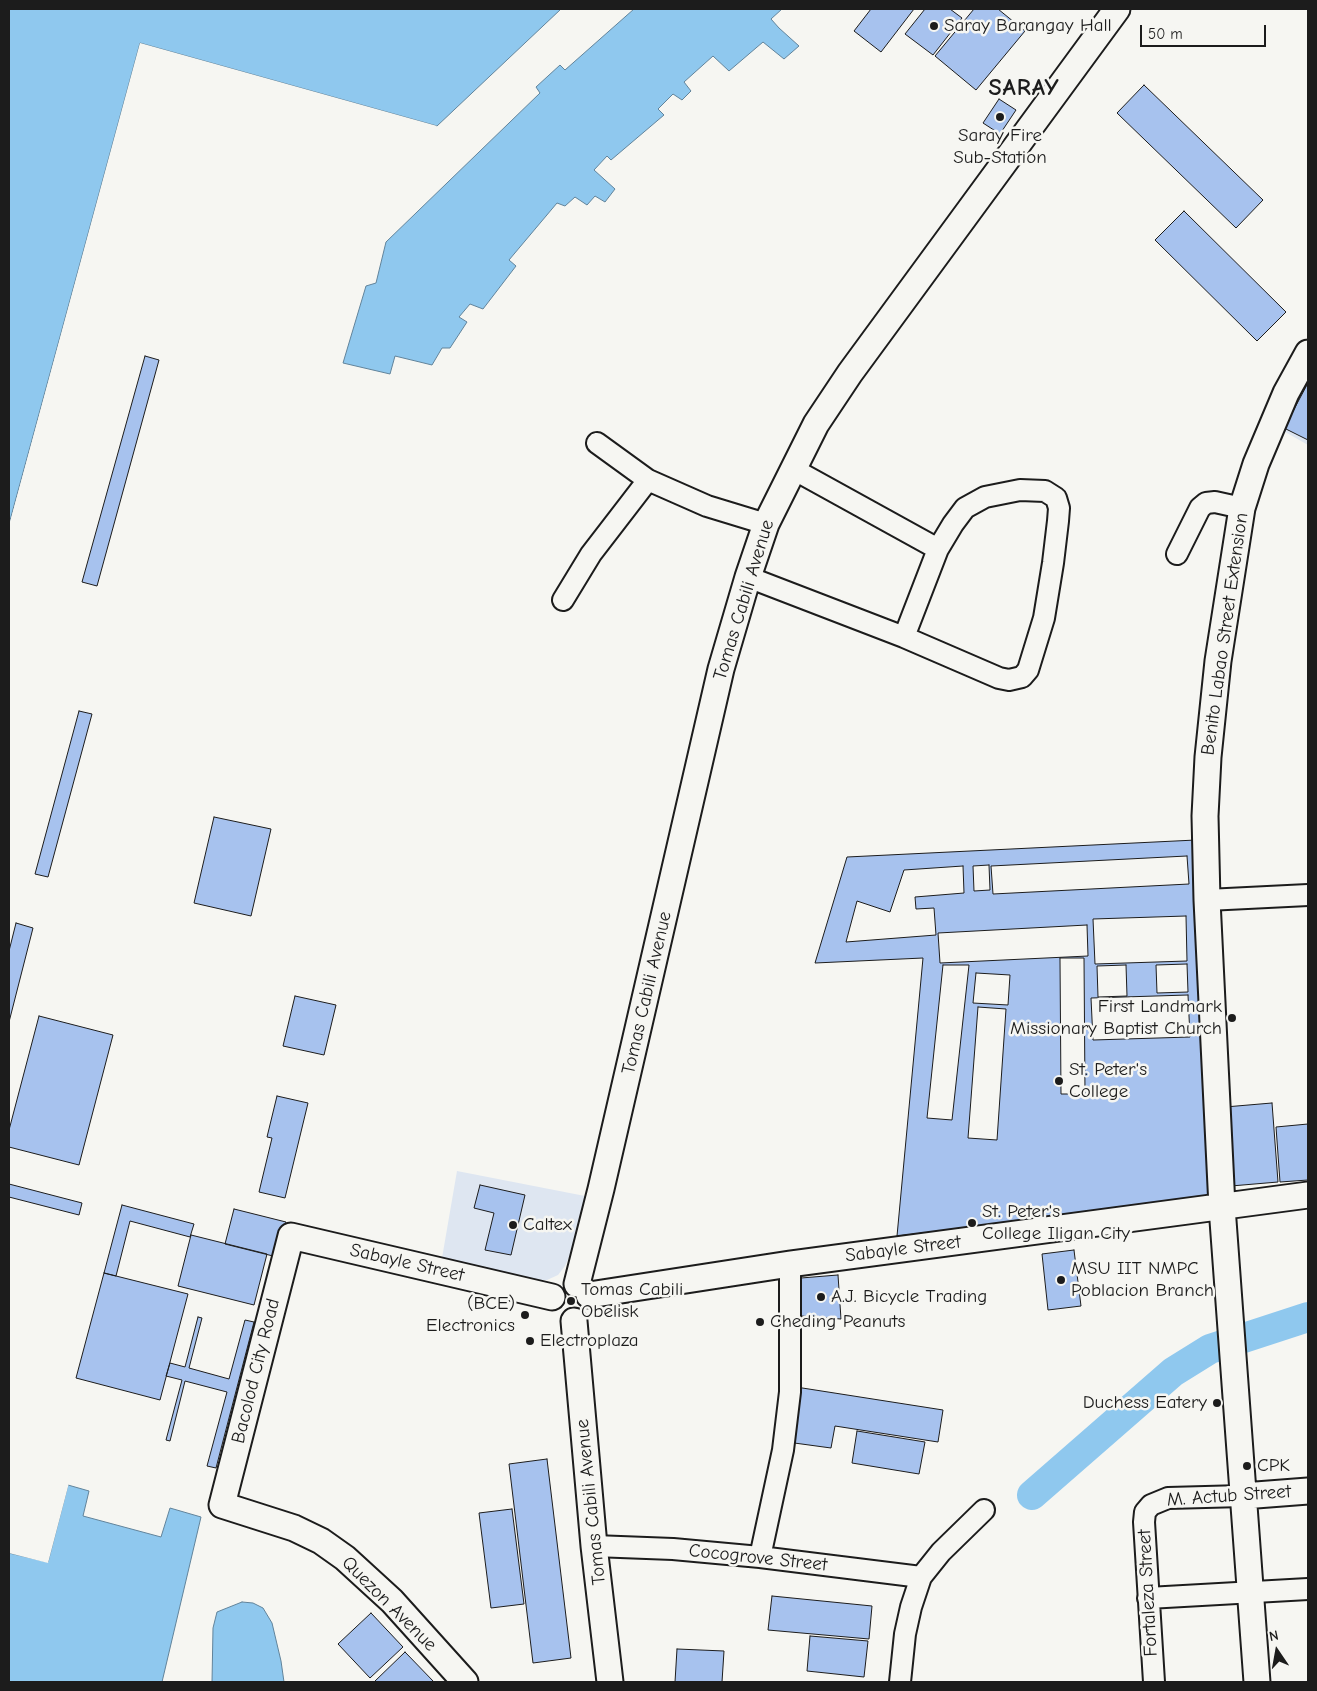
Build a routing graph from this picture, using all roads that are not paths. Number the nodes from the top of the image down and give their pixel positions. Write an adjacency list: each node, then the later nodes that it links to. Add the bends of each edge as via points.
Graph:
1 (1117, 9): 4 (street, Tomas Cabili Avenue, via 850,373 816,424)
2 (1308, 352): 6 (street, Benito Labao Street Extension, via 1256,464)
3 (597, 443): 5 (street)
4 (793, 469): 7 (street, Tomas Cabili Avenue); 8 (street)
5 (648, 480): 7 (street, via 707,506); 11 (street, via 591,554)
6 (1242, 508): 9 (street, via 1215,502 1200,508); 14 (street, Benito Labao Street Extension, via 1218,661 1208,756 1205,816)
7 (766, 524): 10 (street, Tomas Cabili Avenue)
8 (938, 550): 12 (street); 12 (street, via 965,508 984,497 1020,490 1045,491 1056,498 1058,521 1044,618 1028,670 1022,677 1000,678)
9 (1177, 554)
10 (748, 577): 12 (street); 19 (street, Tomas Cabili Avenue, via 721,670 601,1189)
11 (563, 600)
12 (904, 636)
13 (1308, 895): 14 (street)
14 (1207, 900): 16 (street, Benito Labao Street Extension)
15 (1308, 1195): 16 (street, Sabayle Street)
16 (1222, 1207): 18 (street, Sabayle Street); 23 (street, Benito Labao Street Extension)
17 (290, 1236): 20 (street, Sabayle Street); 24 (street, Bacolod City Road)
18 (790, 1264): 19 (street, Sabayle Street); 28 (street, via 790,1392 783,1450)
19 (583, 1289): 20 (street, via 572,1283 562,1285); 21 (street, via 590,1306 584,1316)
20 (552, 1297): 21 (street, via 554,1312 562,1319)
21 (574, 1321): 27 (street, Tomas Cabili Avenue)
22 (1308, 1491): 23 (street, M. Actub Street)
23 (1243, 1496): 25 (street, M. Actub Street, via 1168,1498); 31 (street, Benito Labao Street Extension)
24 (222, 1505): 33 (street, Quezon Avenue, via 294,1528 345,1558 392,1601)
25 (1151, 1505): 32 (street, Fortaleza Street, via 1145,1512 1144,1522)
26 (984, 1510): 29 (street, via 941,1552)
27 (594, 1546): 28 (street, Cocogrove Street); 34 (street, Tomas Cabili Avenue)
28 (760, 1557): 29 (street, Cocogrove Street)
29 (921, 1577): 35 (street, via 905,1634)
30 (1308, 1589): 31 (street)
31 (1250, 1592): 32 (street); 37 (street, Benito Labao Street Extension)
32 (1148, 1598): 36 (street, Fortaleza Street)
33 (465, 1682)
34 (610, 1682)
35 (900, 1682)
36 (1154, 1682)
37 (1257, 1682)

